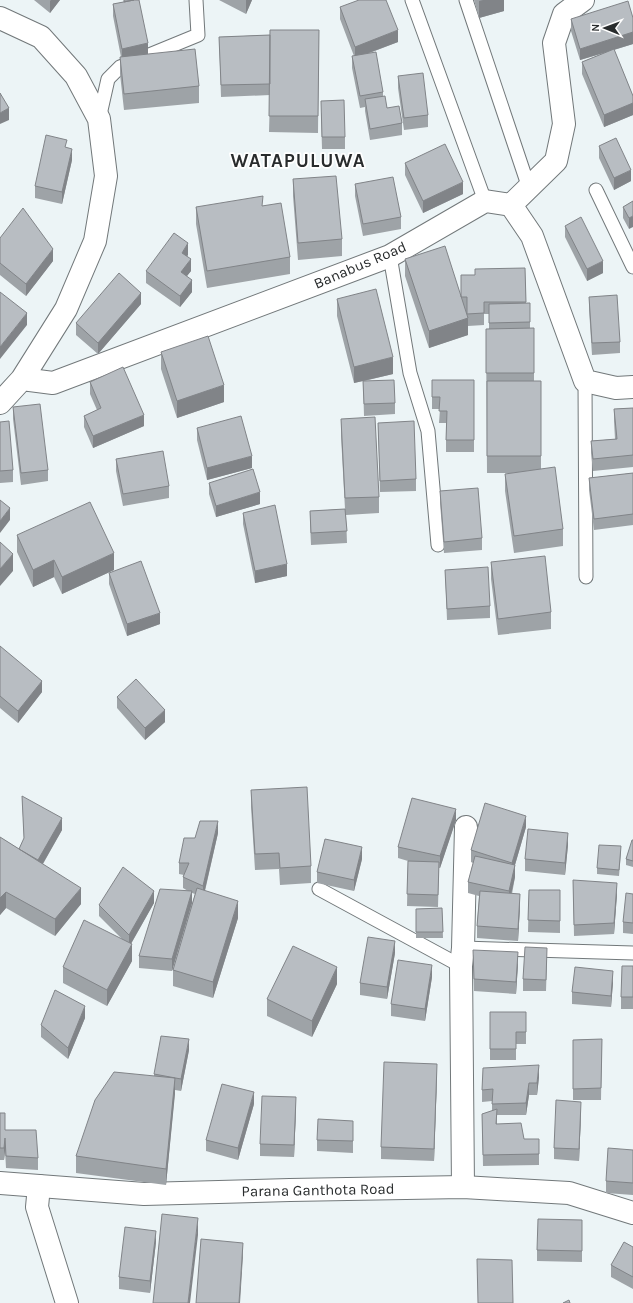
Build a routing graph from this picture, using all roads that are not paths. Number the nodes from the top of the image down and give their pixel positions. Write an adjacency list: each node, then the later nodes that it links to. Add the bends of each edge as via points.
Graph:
1 (196, 0): 6 (lane, via 198,35 120,67 108,80)
2 (412, 0): 9 (lane)
3 (466, 0): 7 (lane)
4 (583, 0): 7 (street, via 564,14 554,43 564,124 556,161)
5 (0, 18): 6 (street, via 41,37 76,76)
6 (99, 119): 13 (street, via 106,176 95,241 66,309)
7 (529, 188): 10 (street)
8 (596, 190): 12 (lane)
9 (485, 201): 10 (street); 11 (street, Banabus Road)
10 (512, 205): 14 (street, via 532,236)
11 (390, 256): 13 (street, Banabus Road, via 53,383); 17 (lane, via 410,373 428,431)
12 (633, 267)
13 (22, 379): 16 (street)
14 (585, 381): 15 (street, via 616,388); 18 (lane)
15 (633, 387)
16 (0, 404)
17 (438, 545)
18 (586, 577)
19 (466, 827): 22 (street)
20 (319, 889): 22 (lane)
21 (633, 953): 22 (lane)
22 (462, 957): 25 (street)
23 (0, 1183): 24 (street, Parana Ganthota Road)
24 (38, 1186): 25 (street, Parana Ganthota Road, via 144,1194); 27 (street, via 37,1208)
25 (463, 1187): 26 (street, Parana Ganthota Road, via 569,1193)
26 (633, 1212)
27 (67, 1303)

